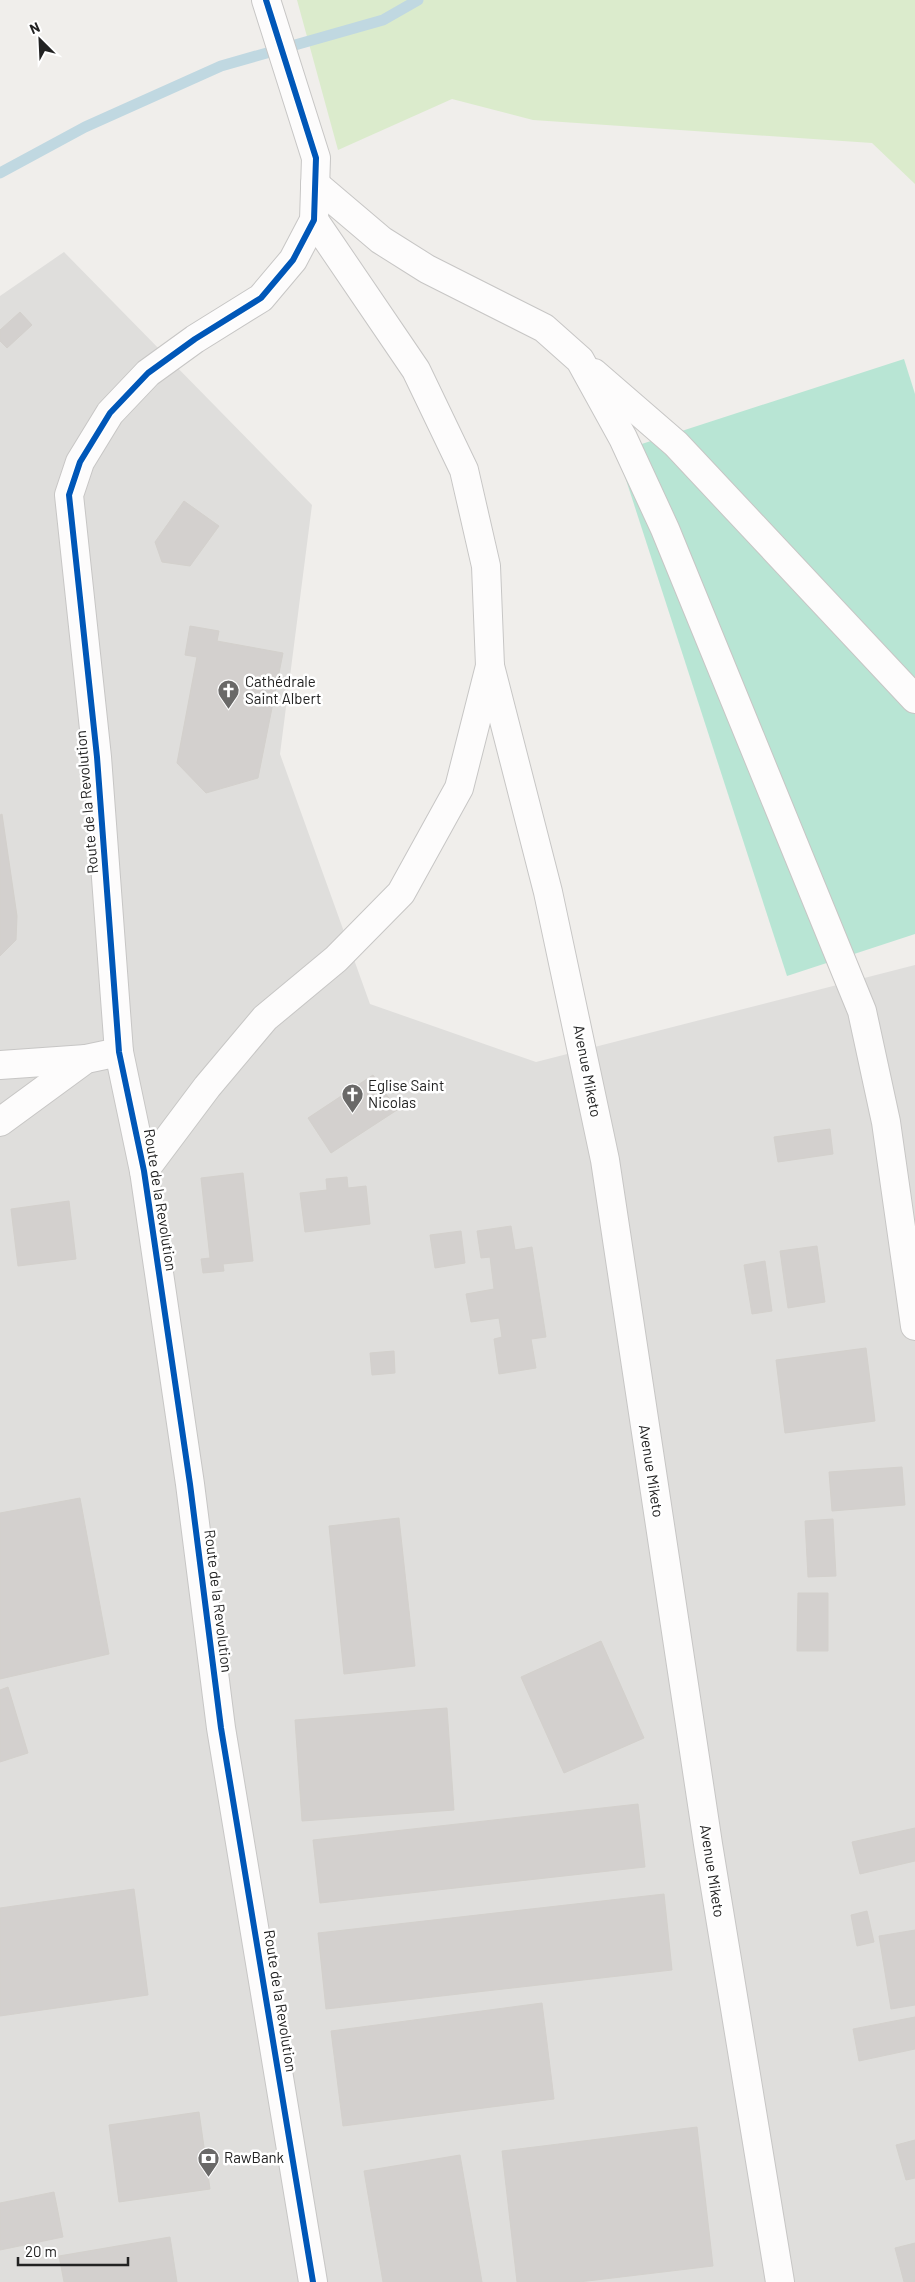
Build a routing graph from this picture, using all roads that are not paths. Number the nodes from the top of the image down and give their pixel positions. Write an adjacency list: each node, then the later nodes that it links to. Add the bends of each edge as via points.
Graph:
1 (266, 0): 2 (street)
2 (315, 171): 3 (street, Route de la Revolution); 4 (street, via 381,240 426,269 544,328)
3 (314, 220): 5 (street, via 416,370 464,470 486,566); 7 (street, Route de la Revolution, via 293,260 261,298 148,373 110,413 80,462 69,495 97,758)
4 (580, 360): 6 (street, via 676,444); 12 (street, via 623,438 665,529 862,1011 886,1122)
5 (490, 666): 11 (street, via 459,788 401,893 336,959 265,1018 207,1087); 14 (street, Avenue Miketo, via 548,892 605,1160 708,1844)
6 (915, 699)
7 (119, 1052): 8 (street); 11 (street, Route de la Revolution)
8 (86, 1059): 9 (street); 10 (street)
9 (0, 1065)
10 (0, 1122)
11 (144, 1171): 13 (street, Route de la Revolution, via 190,1484 221,1728)
12 (915, 1326)
13 (313, 2282)
14 (780, 2282)

